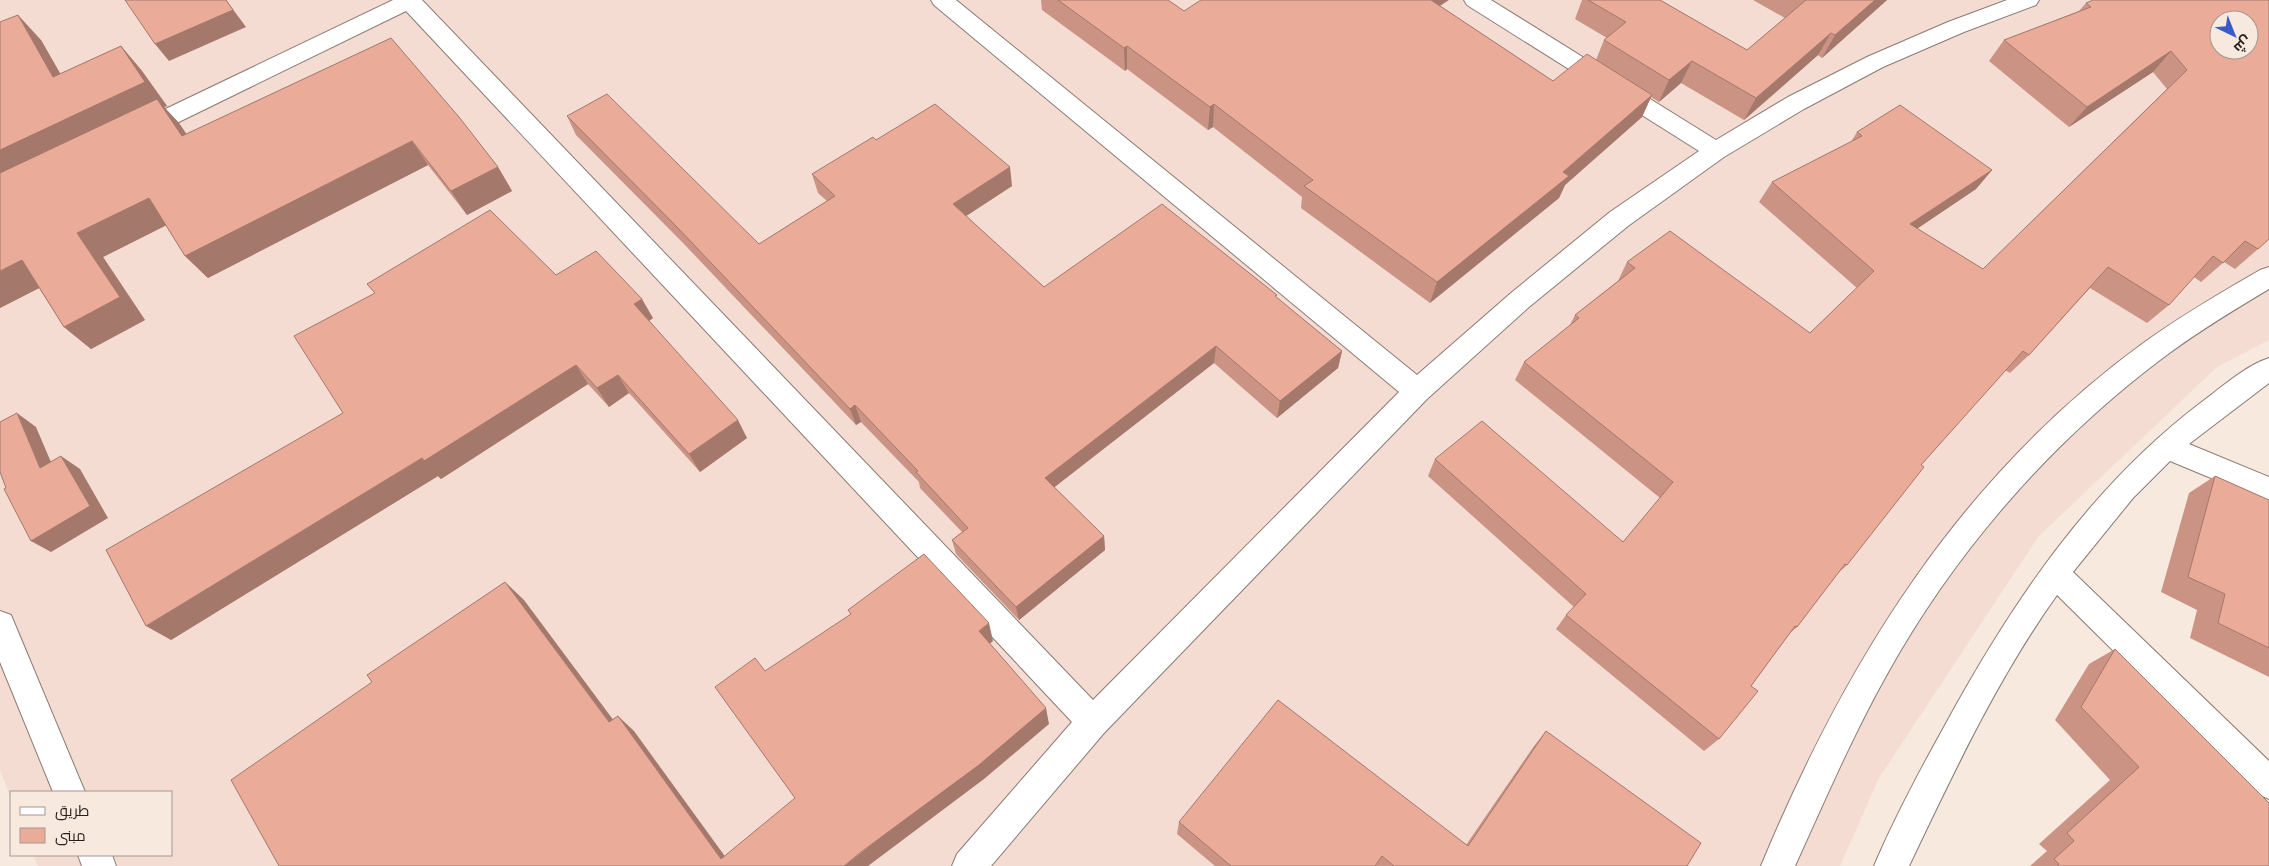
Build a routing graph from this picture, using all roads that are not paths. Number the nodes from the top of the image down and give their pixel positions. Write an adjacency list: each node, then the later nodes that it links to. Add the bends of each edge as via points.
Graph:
1 (410, 0): 5 (street); 14 (street)
2 (942, 0): 9 (street)
3 (1475, 0): 6 (street)
4 (2028, 0): 6 (street, via 1875,62 1796,103)
5 (116, 143)
6 (1716, 151): 9 (street, via 1619,219 1520,300)
7 (2269, 277): 18 (street, via 2159,346 2078,411 2023,463 1972,522 1922,589 1876,664)
8 (2269, 369): 10 (street)
9 (1417, 391): 14 (street)
10 (2166, 447): 11 (street); 12 (street, via 2127,486)
11 (2269, 490)
12 (2054, 574): 15 (street); 19 (street, via 1941,762)
13 (0, 625): 16 (street)
14 (1093, 722): 17 (street)
15 (2269, 783)
16 (69, 791)
17 (970, 866)
18 (1778, 866)
19 (1891, 866)

